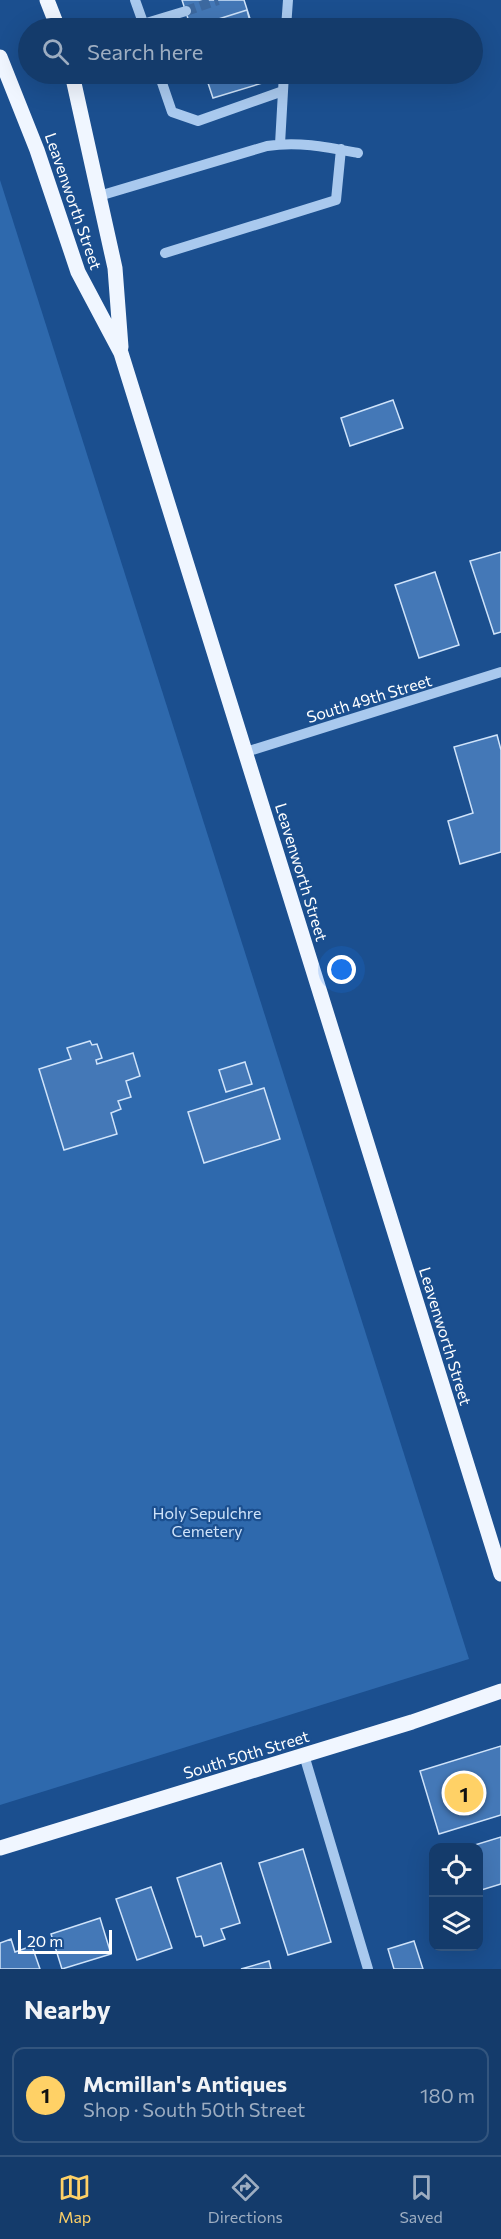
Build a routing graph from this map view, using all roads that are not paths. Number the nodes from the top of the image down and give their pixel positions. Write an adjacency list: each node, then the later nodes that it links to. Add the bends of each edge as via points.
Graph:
1 (46, 0): 5 (main road)
2 (135, 0): 6 (street)
3 (288, 0): 8 (street)
4 (186, 11): 7 (street)
5 (54, 18)
6 (141, 18)
7 (166, 18)
8 (287, 18)
9 (0, 57): 19 (main road, Leavenworth Street, via 37,150 78,272)
10 (74, 84): 17 (main road, Leavenworth Street)
11 (162, 84): 13 (street, via 172,112 198,122)
12 (283, 84): 13 (street)
13 (283, 91): 14 (street)
14 (280, 144): 15 (street); 17 (street)
15 (341, 149): 16 (street); 18 (street, via 336,200)
16 (358, 153)
17 (99, 196): 19 (main road, Leavenworth Street, via 115,268)
18 (165, 253)
19 (121, 353): 21 (main road, Leavenworth Street)
20 (501, 672): 21 (street, South 49th Street)
21 (246, 752): 22 (main road, Leavenworth Street)
22 (501, 1574)
23 (501, 1691): 24 (main road, South 50th Street)
24 (304, 1755): 25 (main road, South 50th Street); 26 (street)
25 (0, 1848)
26 (368, 1969)

